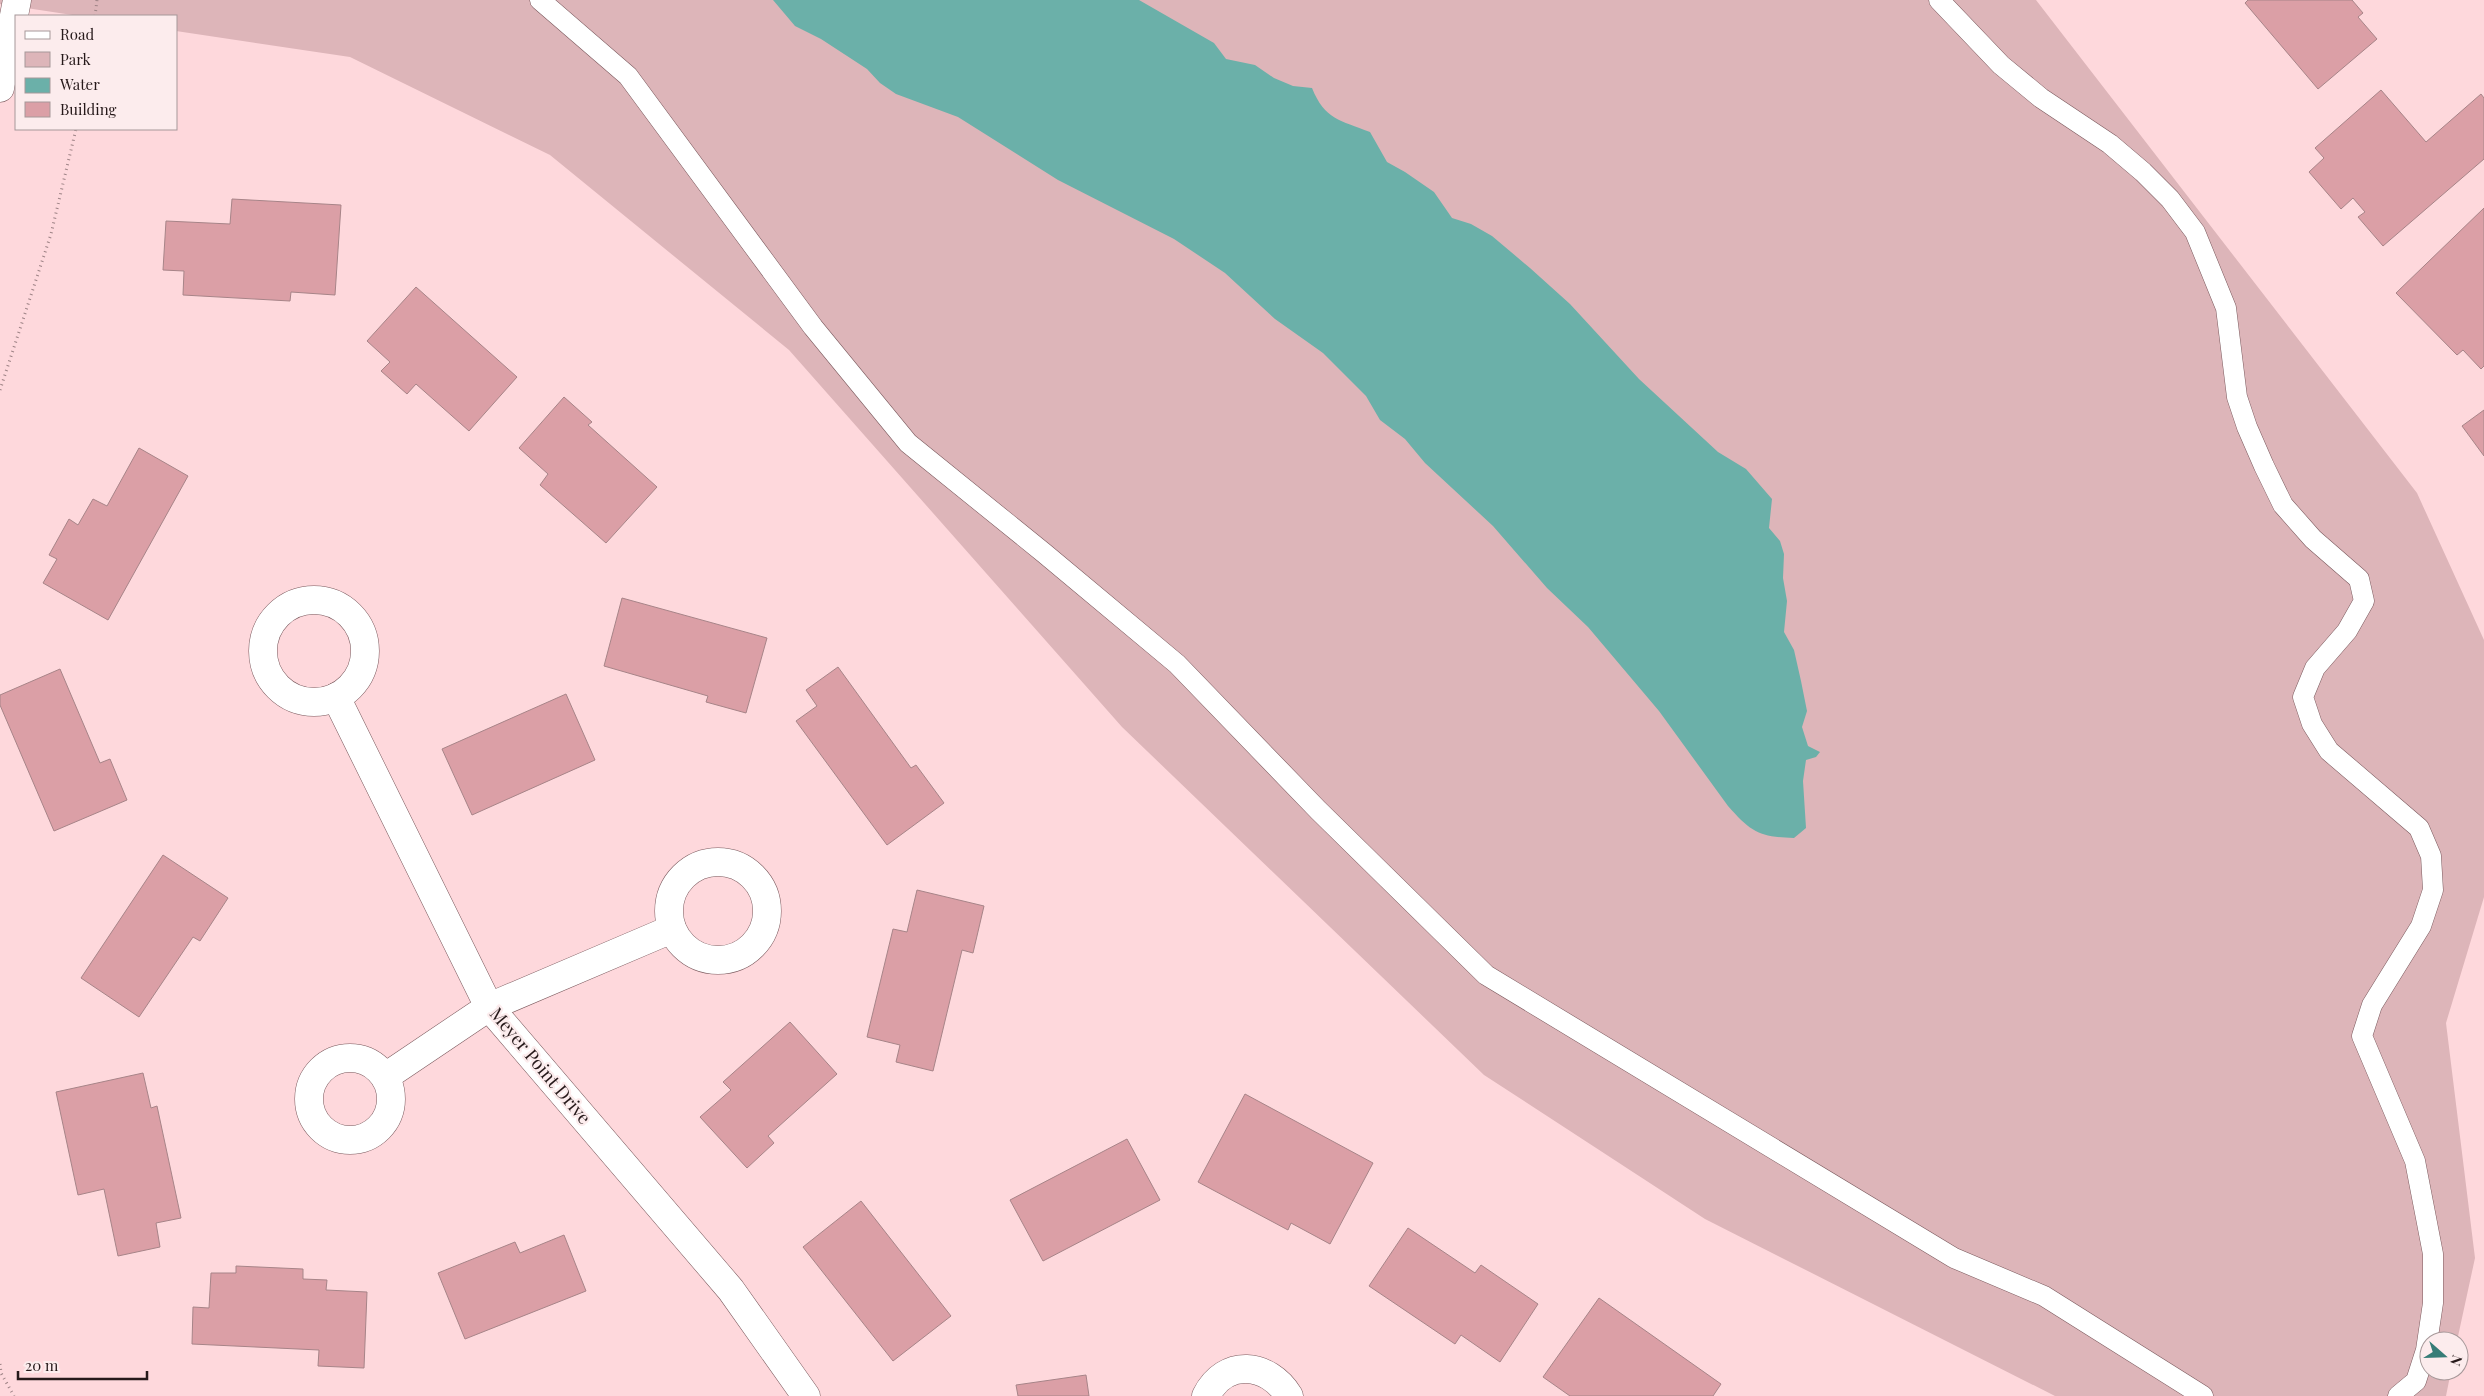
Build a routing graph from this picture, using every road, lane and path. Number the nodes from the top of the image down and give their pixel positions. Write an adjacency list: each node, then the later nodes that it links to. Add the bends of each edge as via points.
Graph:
1 (17, 0): 6 (street)
2 (97, 0): 5 (path)
3 (540, 0): 18 (lane, via 628,76 813,327 908,443 1176,664 1318,810 1486,975 1954,1258 2044,1296)
4 (1939, 0): 19 (lane, via 2001,65 2110,144 2143,172 2170,199 2195,232 2226,308 2237,396 2264,466 2283,506 2313,539 2359,579 2364,601 2347,631 2315,668 2302,697 2312,724 2329,751 2419,828 2431,856 2432,890 2421,926 2372,1005 2362,1036 2415,1161 2433,1254 2433,1304 2426,1350 2416,1380)
5 (95, 15)
6 (0, 88)
7 (76, 130): 8 (path, via 50,234)
8 (0, 390)
9 (336, 697): 11 (street, Meyer Point Drive)
10 (672, 929): 11 (street)
11 (489, 1007): 12 (street); 15 (street, Meyer Point Drive, via 731,1290)
12 (385, 1077)
13 (0, 1364): 14 (path, via 1,1374)
14 (14, 1396)
15 (806, 1396)
16 (1206, 1396): 17 (street, via 1222,1376 1237,1370 1254,1369 1282,1384)
17 (1289, 1396)
18 (2204, 1396)
19 (2398, 1396)

